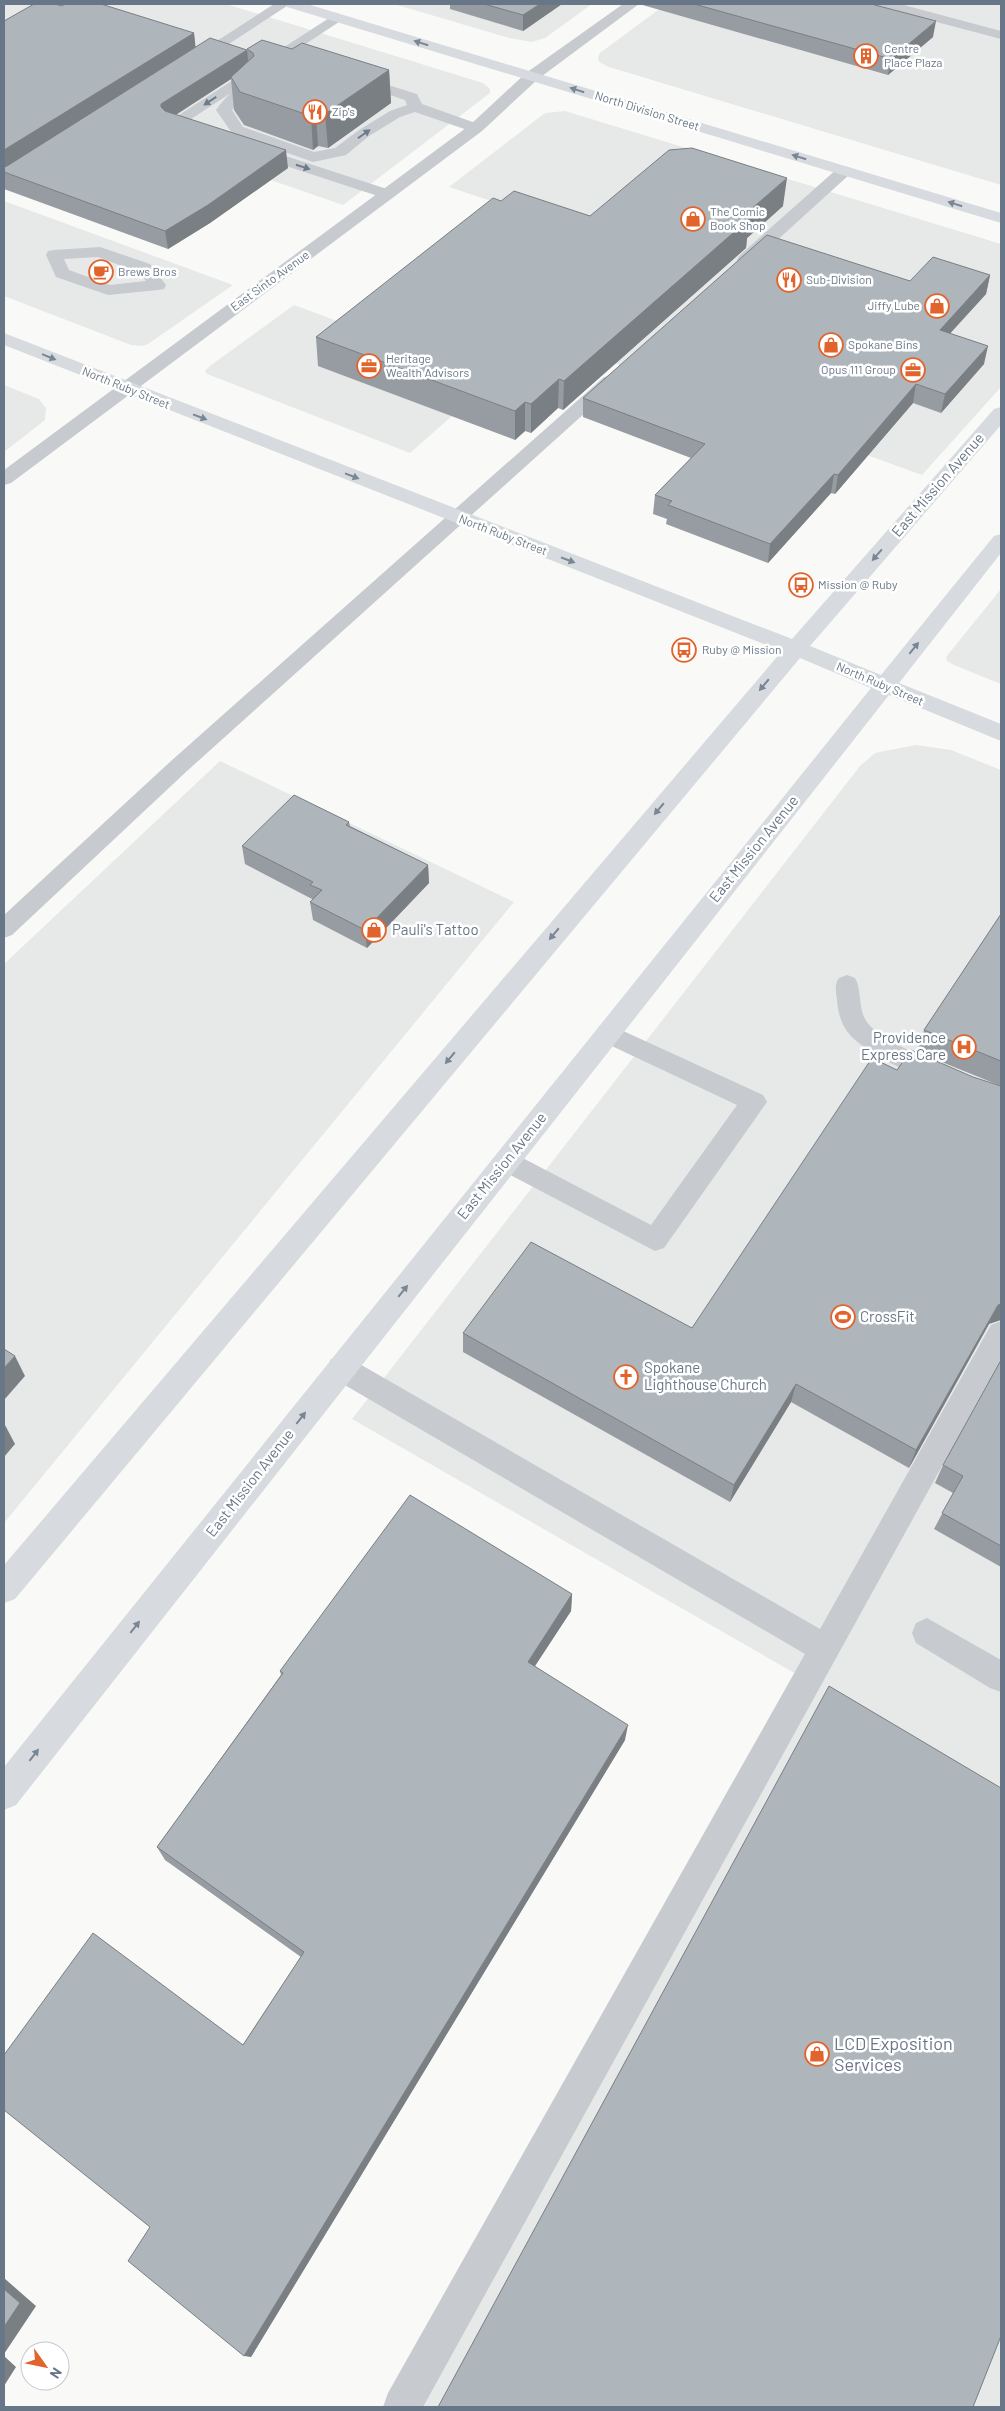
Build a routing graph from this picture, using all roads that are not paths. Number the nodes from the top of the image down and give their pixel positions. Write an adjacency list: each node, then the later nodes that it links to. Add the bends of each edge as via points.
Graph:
1 (283, 4): 9 (lane)
2 (292, 4): 5 (main road, North Division Street)
3 (632, 4): 11 (street, East Sinto Avenue)
4 (885, 4): 6 (lane)
5 (337, 17): 7 (lane); 11 (main road, North Division Street, one-way to 5)
6 (1001, 35)
7 (280, 55): 8 (lane); 12 (lane, one-way to 12, via 261,79 224,110 237,130 313,157 340,152 395,114); 14 (lane, one-way to 14, via 173,124)
8 (298, 61)
9 (180, 69)
10 (346, 76): 12 (lane, via 412,97)
11 (532, 76): 13 (street, East Sinto Avenue); 16 (main road, North Division Street, one-way to 11)
12 (414, 108): 13 (lane)
13 (476, 128): 17 (street, East Sinto Avenue)
14 (211, 137)
15 (230, 143): 17 (lane, one-way to 17)
16 (844, 171): 18 (main road, North Division Street, one-way to 16); 20 (lane)
17 (387, 194): 23 (street, East Sinto Avenue)
18 (1001, 218)
19 (54, 256): 19 (lane, via 62,273 108,290 158,285 144,268 100,252)
20 (733, 270)
21 (4, 339): 23 (main road, North Ruby Street, one-way to 23)
22 (622, 370): 26 (lane)
23 (125, 388): 25 (street, East Sinto Avenue); 26 (main road, North Ruby Street, one-way to 26)
24 (1001, 413): 28 (main road, East Mission Avenue, one-way to 28)
25 (4, 479)
26 (458, 518): 28 (main road, North Ruby Street, one-way to 28); 31 (lane, via 179,766)
27 (1001, 540): 29 (main road, East Mission Avenue, one-way to 27)
28 (795, 648): 29 (main road, North Ruby Street); 38 (main road, East Mission Avenue, one-way to 38)
29 (884, 686): 30 (main road, North Ruby Street); 33 (main road, East Mission Avenue)
30 (1001, 733)
31 (4, 929)
32 (847, 984): 34 (lane, via 851,1015 858,1028 877,1045)
33 (608, 1033): 35 (main road, East Mission Avenue); 35 (lane, via 754,1102 655,1240)
34 (1001, 1099)
35 (506, 1161): 37 (main road, East Mission Avenue, one-way to 35)
36 (1001, 1333): 40 (lane)
37 (341, 1368): 40 (lane); 42 (main road, East Mission Avenue, one-way to 37)
38 (4, 1588)
39 (927, 1633): 41 (lane)
40 (825, 1649): 43 (lane)
41 (1001, 1677)
42 (4, 1793)
43 (402, 2407)

